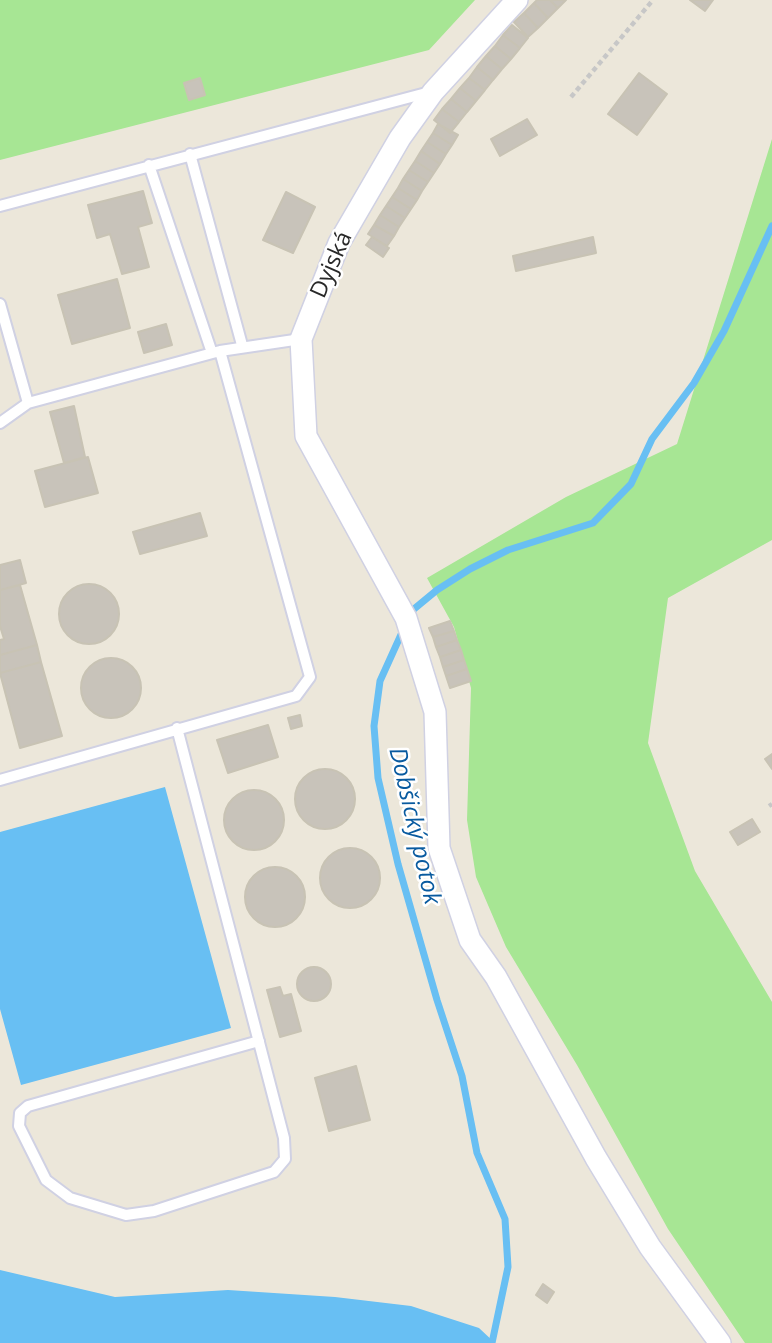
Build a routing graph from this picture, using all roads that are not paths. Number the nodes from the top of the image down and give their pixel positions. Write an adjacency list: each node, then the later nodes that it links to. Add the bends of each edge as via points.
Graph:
1 (517, 0): 2 (street, Dyjská)
2 (433, 92): 3 (lane); 7 (street, Dyjská, via 400,138 339,243)
3 (190, 154): 4 (lane); 8 (lane)
4 (149, 165): 5 (lane); 9 (lane)
5 (0, 206)
6 (0, 304): 10 (lane)
7 (302, 339): 8 (lane); 15 (street, Dyjská, via 306,436 406,618 435,712 439,848 470,940 496,977 650,1247)
8 (242, 345): 9 (lane)
9 (216, 352): 10 (lane); 12 (lane, via 310,677 296,696)
10 (28, 403): 11 (lane)
11 (0, 423)
12 (177, 728): 13 (lane); 14 (lane)
13 (0, 780)
14 (259, 1041): 14 (lane, via 28,1106 20,1113 19,1126 46,1180 70,1198 126,1215 153,1212 274,1172 285,1159 285,1138)
15 (720, 1343)

